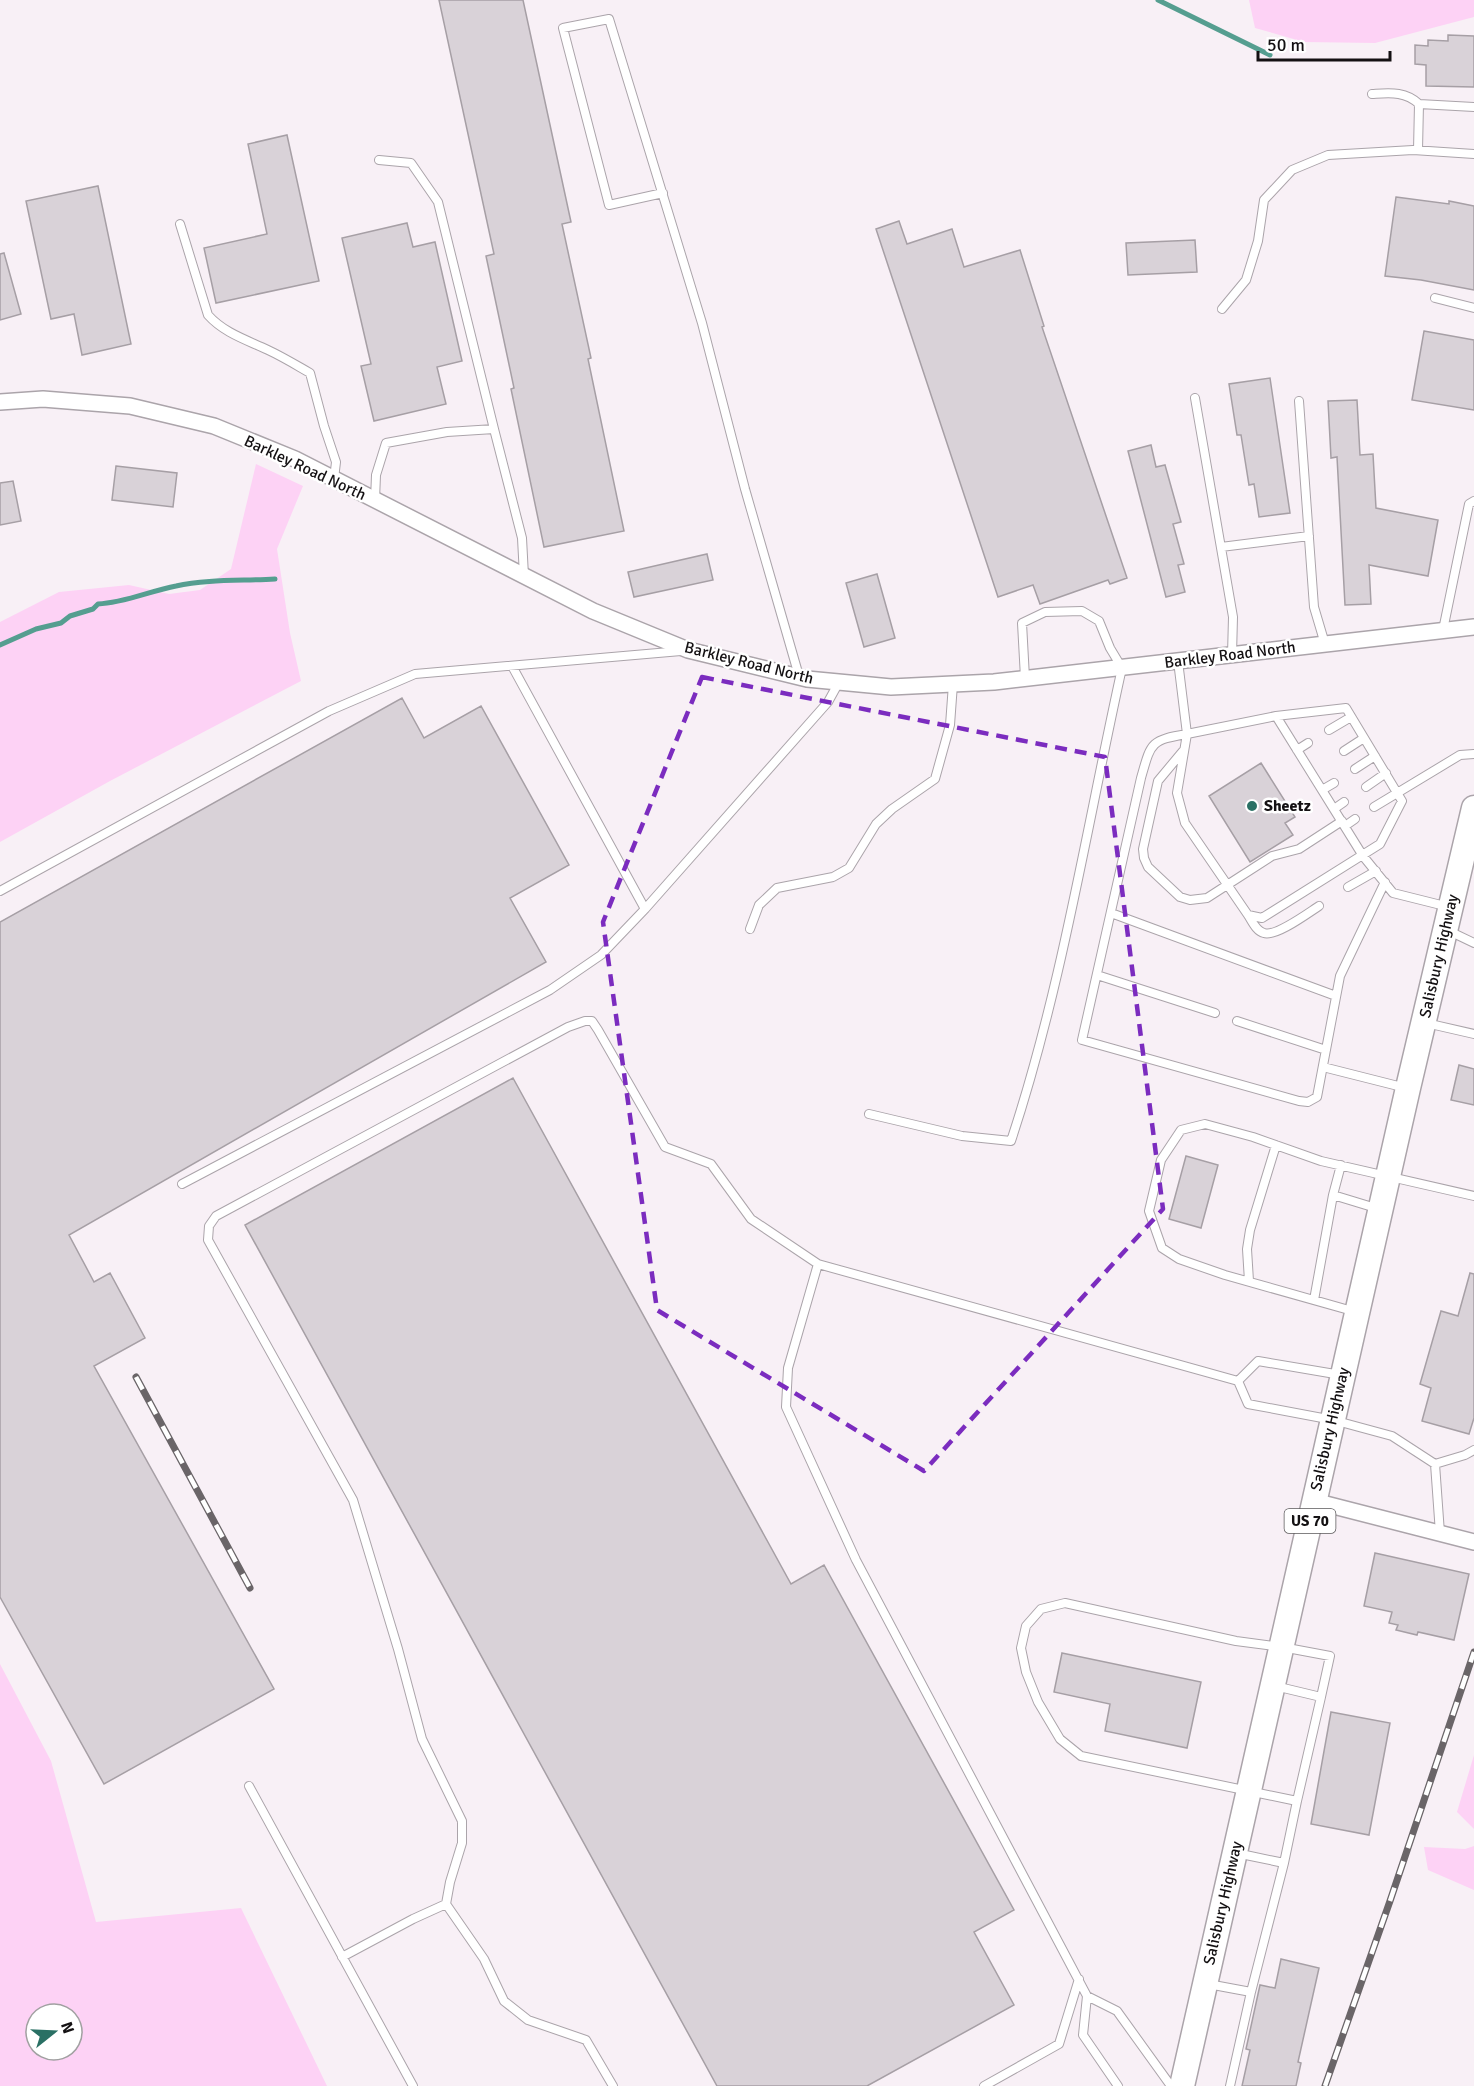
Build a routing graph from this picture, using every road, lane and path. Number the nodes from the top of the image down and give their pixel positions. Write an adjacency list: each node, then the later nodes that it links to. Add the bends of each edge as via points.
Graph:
1 (1372, 94): 2 (lane, via 1393,92)
2 (1419, 104): 3 (lane); 4 (lane)
3 (1474, 107)
4 (1418, 150): 5 (lane); 11 (lane, via 1328,155 1292,170 1264,200 1258,241 1246,280)
5 (1474, 154)
6 (379, 160): 15 (lane, via 411,163 438,202)
7 (663, 193): 7 (lane, via 609,19 563,28 609,205); 30 (lane)
8 (180, 224): 16 (lane, via 208,315 231,334 310,373 336,462)
9 (1435, 298): 10 (lane)
10 (1474, 308)
11 (1222, 309)
12 (1195, 398): 20 (lane)
13 (1299, 401): 19 (lane)
14 (0, 402): 16 (street, Barkley Road North, via 43,399 130,406 214,426)
15 (494, 429): 17 (lane, via 447,432 386,443 376,475); 21 (lane, via 522,538)
16 (334, 479): 17 (street, Barkley Road North)
17 (375, 500): 21 (street, Barkley Road North)
18 (1474, 501): 23 (lane, via 1469,504)
19 (1309, 536): 20 (lane); 24 (lane, via 1314,607)
20 (1221, 547): 26 (lane, via 1233,617)
21 (524, 576): 25 (street, Barkley Road North, via 593,611)
22 (1474, 627): 23 (street, Barkley Road North)
23 (1443, 630): 24 (street, Barkley Road North)
24 (1324, 644): 26 (street, Barkley Road North)
25 (688, 650): 28 (lane); 30 (street, Barkley Road North)
26 (1232, 655): 27 (street, Barkley Road North)
27 (1178, 661): 29 (street, Barkley Road North); 37 (lane)
28 (512, 666): 64 (lane, via 415,674 329,711); 66 (lane)
29 (1122, 668): 31 (street, Barkley Road North); 31 (lane, via 1099,621 1082,611 1045,612 1022,623); 81 (lane, via 1055,980 1011,1141 962,1136)
30 (800, 678): 32 (street, Barkley Road North)
31 (1025, 679): 33 (street, Barkley Road North)
32 (839, 682): 33 (street, Barkley Road North, via 891,687); 66 (lane, via 828,702)
33 (952, 684): 70 (lane, via 950,725 935,779 876,824 849,868 833,877 777,888 759,905)
34 (1276, 716): 35 (lane, via 1346,708); 37 (lane); 41 (lane)
35 (1351, 717): 36 (lane); 38 (lane)
36 (1329, 730)
37 (1187, 734): 40 (lane); 67 (lane, via 1161,739 1149,750)
38 (1364, 738): 42 (lane); 44 (lane)
39 (1308, 743): 41 (lane)
40 (1184, 749): 62 (lane, via 1177,793 1185,823); 62 (lane, via 1158,781 1144,858 1148,867 1180,897 1207,898)
41 (1297, 750): 47 (lane)
42 (1344, 751)
43 (1474, 754): 52 (lane, via 1460,755)
44 (1375, 756): 46 (lane); 48 (lane)
45 (1320, 765): 47 (lane)
46 (1355, 769)
47 (1311, 771): 51 (lane)
48 (1386, 773): 50 (lane); 52 (lane)
49 (1334, 783): 51 (lane)
50 (1366, 787)
51 (1322, 790): 55 (lane)
52 (1397, 792): 54 (lane); 59 (lane, via 1402,801 1380,844)
53 (1344, 802): 55 (lane)
54 (1374, 807)
55 (1334, 809): 57 (lane)
56 (1355, 819): 57 (lane)
57 (1343, 824): 59 (lane); 62 (lane, via 1299,849 1272,856)
58 (1472, 824): 69 (highway, Salisbury Highway / US 70)
59 (1363, 855): 60 (lane); 68 (lane, via 1262,918)
60 (1376, 871): 61 (lane); 63 (lane)
61 (1385, 882): 69 (lane, via 1393,892); 73 (lane, via 1340,976)
62 (1228, 885): 68 (lane)
63 (1348, 887)
64 (0, 891)
65 (1319, 906): 68 (lane, via 1274,933 1256,928)
66 (645, 909): 85 (lane, via 602,955 550,990)
67 (1111, 913): 72 (lane); 73 (lane)
68 (1248, 915)
69 (1447, 919): 71 (lane); 76 (highway, Salisbury Highway / US 70)
70 (750, 928)
71 (1474, 943)
72 (1097, 975): 74 (lane); 79 (lane, via 1082,1040 1299,1101 1317,1097)
73 (1336, 996): 78 (lane)
74 (1215, 1013)
75 (1238, 1021): 78 (lane)
76 (1423, 1023): 77 (lane); 80 (highway, Salisbury Highway / US 70)
77 (1474, 1034)
78 (1326, 1050): 79 (lane)
79 (1323, 1067): 80 (lane)
80 (1408, 1088): 84 (highway, Salisbury Highway / US 70)
81 (869, 1114)
82 (1276, 1145): 83 (lane); 90 (lane, via 1250,1230); 90 (lane, via 1205,1124 1181,1130 1161,1160 1149,1211 1162,1248 1179,1259)
83 (1341, 1165): 84 (lane); 86 (lane)
84 (1389, 1176): 87 (lane); 88 (highway, Salisbury Highway / US 70)
85 (182, 1184)
86 (1333, 1195): 88 (lane); 91 (lane)
87 (1474, 1196)
88 (1380, 1209): 92 (highway, Salisbury Highway / US 70)
89 (818, 1264): 94 (lane); 109 (lane, via 751,1219 711,1164 664,1147 592,1021 568,1027 216,1216 209,1226 208,1240 353,1500 422,1739 462,1821 462,1843); 111 (lane, via 788,1368 786,1407 856,1560)
90 (1249, 1281): 91 (lane)
91 (1314, 1300): 92 (lane)
92 (1357, 1312): 93 (highway, Salisbury Highway / US 70)
93 (1343, 1375): 94 (lane, via 1258,1361); 95 (highway, Salisbury Highway / US 70)
94 (1238, 1382): 95 (lane, via 1248,1404)
95 (1333, 1420): 97 (lane, via 1392,1436); 98 (highway, Salisbury Highway / US 70)
96 (1474, 1450): 97 (lane)
97 (1435, 1464): 99 (lane)
98 (1314, 1501): 99 (street); 101 (highway, Salisbury Highway / US 70)
99 (1440, 1533): 100 (street)
100 (1474, 1542)
101 (1282, 1647): 102 (highway, Salisbury Highway / US 70); 103 (lane, via 1330,1656); 105 (lane, via 1236,1641 1065,1603 1041,1609 1026,1626 1021,1648 1038,1702 1060,1739 1081,1756)
102 (1273, 1685): 103 (lane); 105 (highway, Salisbury Highway / US 70)
103 (1321, 1697): 106 (lane)
104 (249, 1786): 110 (lane)
105 (1249, 1791): 106 (lane); 107 (highway, Salisbury Highway / US 70)
106 (1297, 1801): 108 (lane)
107 (1235, 1852): 108 (lane); 112 (highway, Salisbury Highway / US 70)
108 (1284, 1863): 113 (lane)
109 (446, 1904): 110 (lane); 116 (lane, via 484,1959 504,2001 528,2020 586,2040)
110 (342, 1957): 115 (lane)
111 (1078, 1979): 114 (lane); 117 (lane, via 1059,2044)
112 (1205, 1983): 113 (lane); 120 (highway, Salisbury Highway / US 70)
113 (1251, 1992): 121 (lane)
114 (1087, 1996): 118 (lane, via 1083,2035); 119 (lane, via 1117,2011)
115 (413, 2086)
116 (613, 2086)
117 (984, 2086)
118 (1118, 2086)
119 (1172, 2086)
120 (1182, 2086)
121 (1230, 2086)

